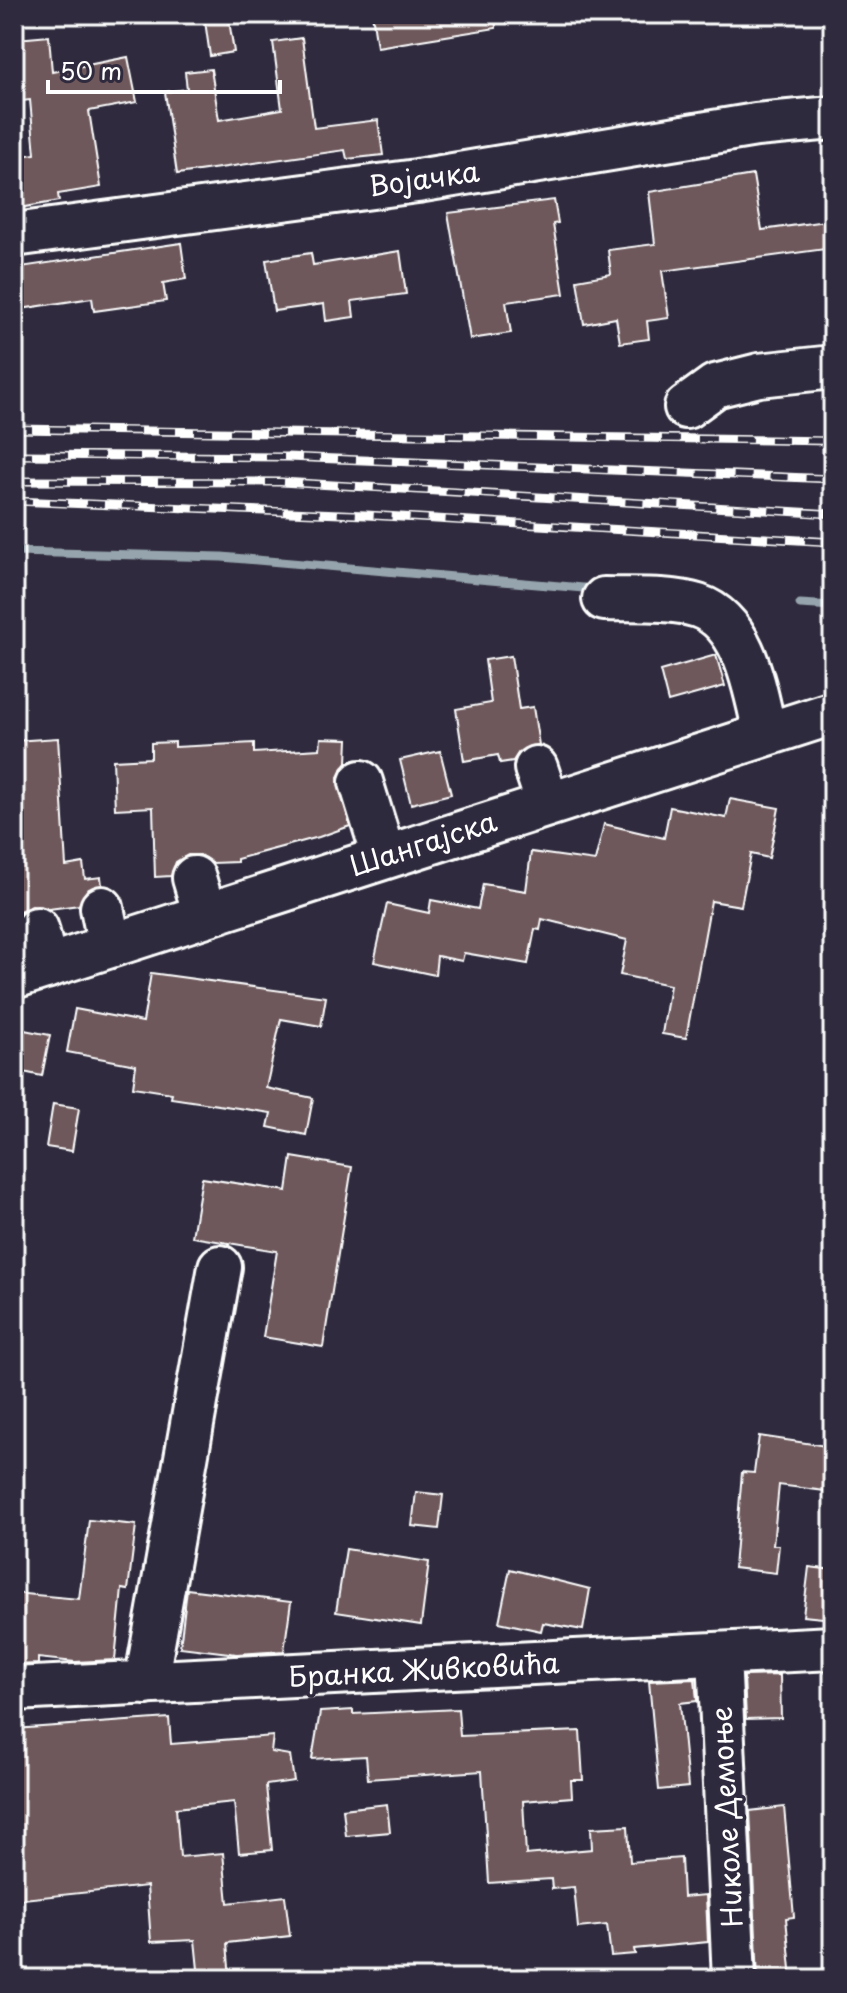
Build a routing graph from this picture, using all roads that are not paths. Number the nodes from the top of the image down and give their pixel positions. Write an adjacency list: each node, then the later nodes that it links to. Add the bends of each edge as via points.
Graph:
1 (833, 118): 2 (street, Војачка)
2 (14, 235)
3 (833, 367): 4 (street, via 715,386)
4 (686, 407)
5 (604, 599): 7 (street, via 698,606 718,618 737,641)
6 (833, 713): 7 (street, Шангајска)
7 (765, 733): 9 (street, Шангајска, via 542,786)
8 (361, 782): 9 (street)
9 (384, 857): 10 (street, Шангајска, via 200,896)
10 (32, 958)
11 (220, 1267): 14 (street)
12 (833, 1648): 13 (street, Бранка Живковића)
13 (719, 1655): 14 (street, Бранка Живковића); 16 (street, Николе Демоње)
14 (146, 1683): 15 (street, Бранка Живковића)
15 (14, 1689)
16 (734, 1979)

